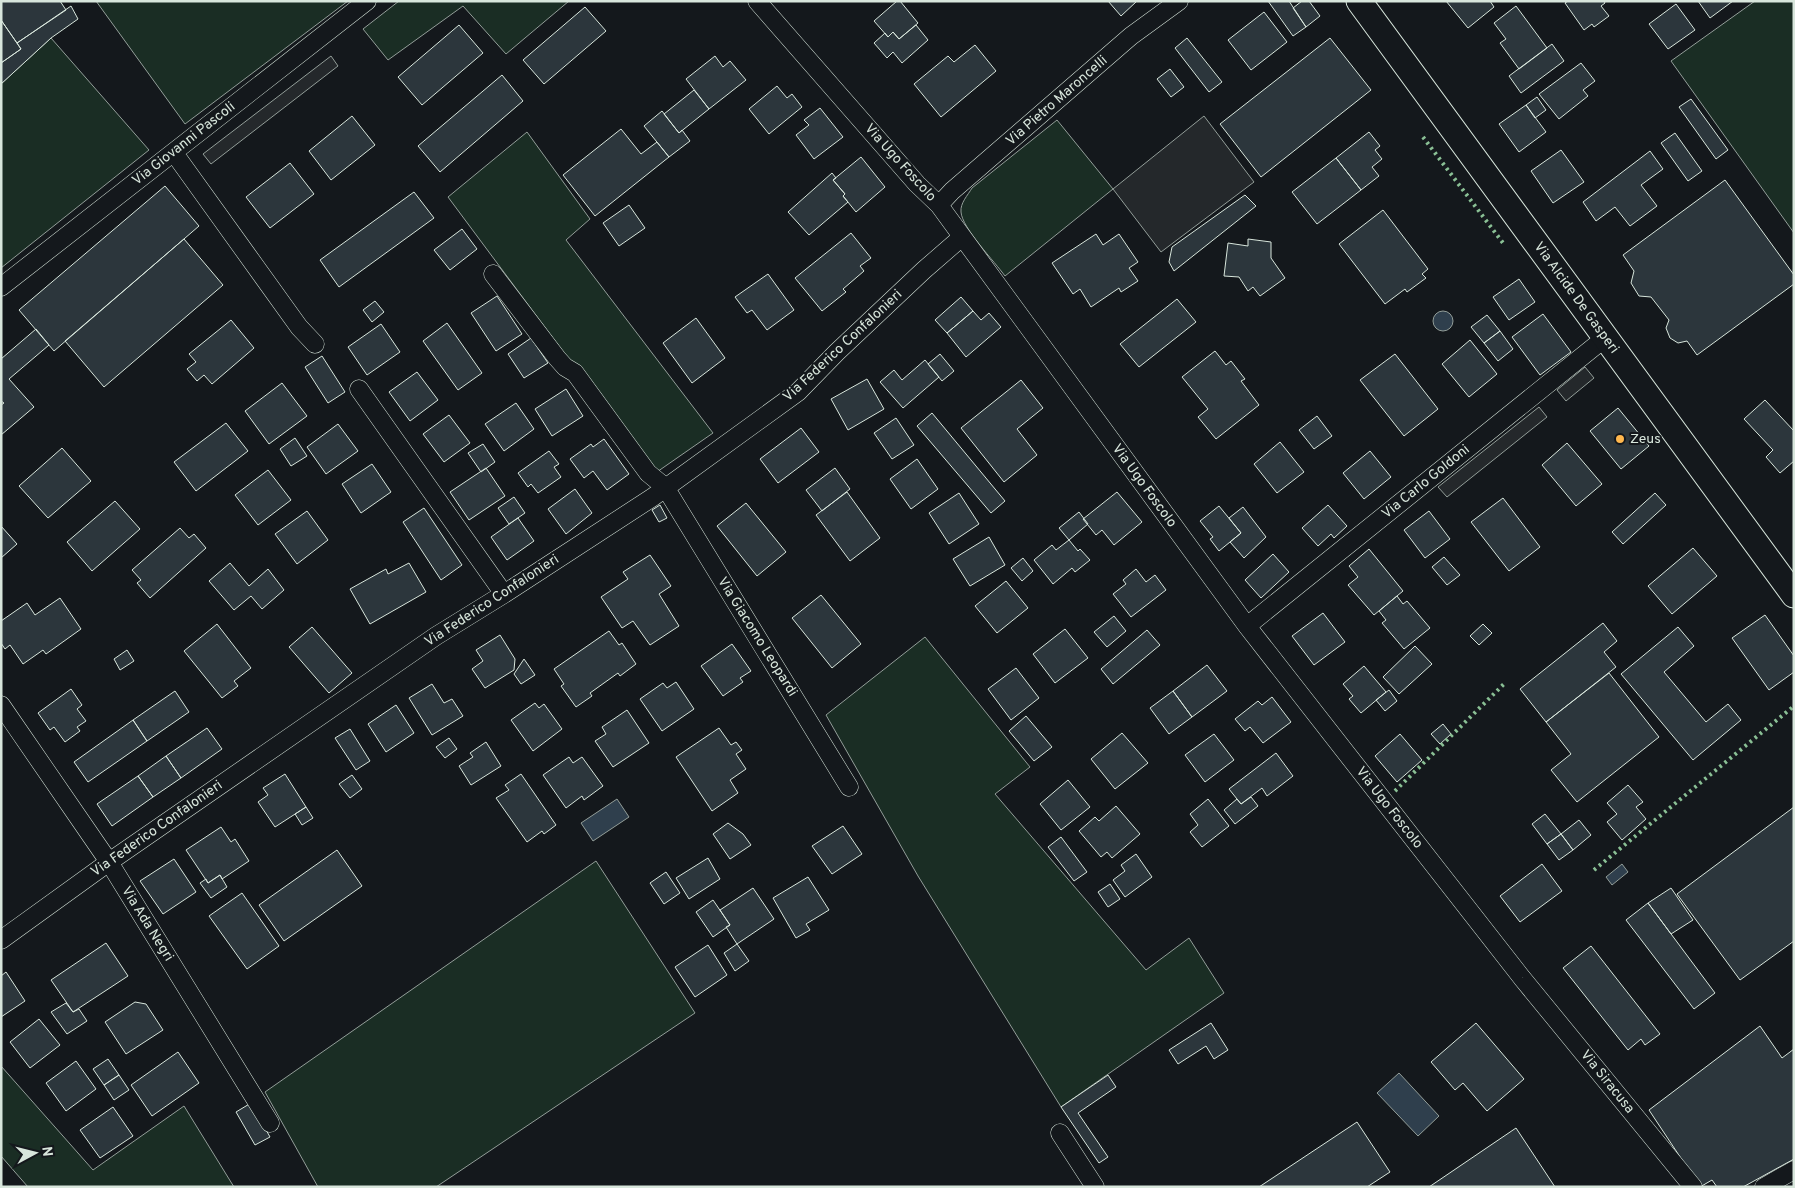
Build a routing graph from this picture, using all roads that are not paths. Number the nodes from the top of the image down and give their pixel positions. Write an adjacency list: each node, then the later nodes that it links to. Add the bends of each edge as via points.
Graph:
1 (367, 1): 5 (street, Via Giovanni Pascoli)
2 (758, 1): 6 (street, Via Ugo Foscolo)
3 (1179, 1): 6 (street, Via Pietro Maroncelli, via 1131,36)
4 (1359, 1): 10 (main road, Via Alcide De Gasperi)
5 (174, 153): 9 (street, Via Giovanni Pascoli); 11 (street, via 299,327)
6 (939, 206): 7 (street, Via Ugo Foscolo)
7 (962, 237): 13 (street, Via Federico Confalonieri, via 844,345 798,392); 16 (street, Via Ugo Foscolo)
8 (493, 274): 13 (street, Via Giacomo Leopardi, via 557,358 575,373 648,473)
9 (1, 287)
10 (1605, 338): 15 (main road, Via Alcide De Gasperi); 16 (street, Via Carlo Goldoni)
11 (315, 344)
12 (359, 389): 14 (street)
13 (665, 487): 14 (street, Via Federico Confalonieri); 18 (street, Via Giacomo Leopardi)
14 (504, 594): 19 (street, Via Federico Confalonieri, via 436,636)
15 (1794, 595)
16 (1247, 626): 21 (street, Via Ugo Foscolo)
17 (1, 705): 19 (street, Via Ada Negri)
18 (849, 787)
19 (109, 862): 20 (street, Via Federico Confalonieri); 22 (street, Via Ada Negri)
20 (1, 940)
21 (1522, 978): 27 (street, Via Siracusa)
22 (270, 1123)
23 (1060, 1133): 26 (street)
24 (1794, 1170): 25 (street)
25 (1768, 1185)
26 (1095, 1187)
27 (1693, 1187)

